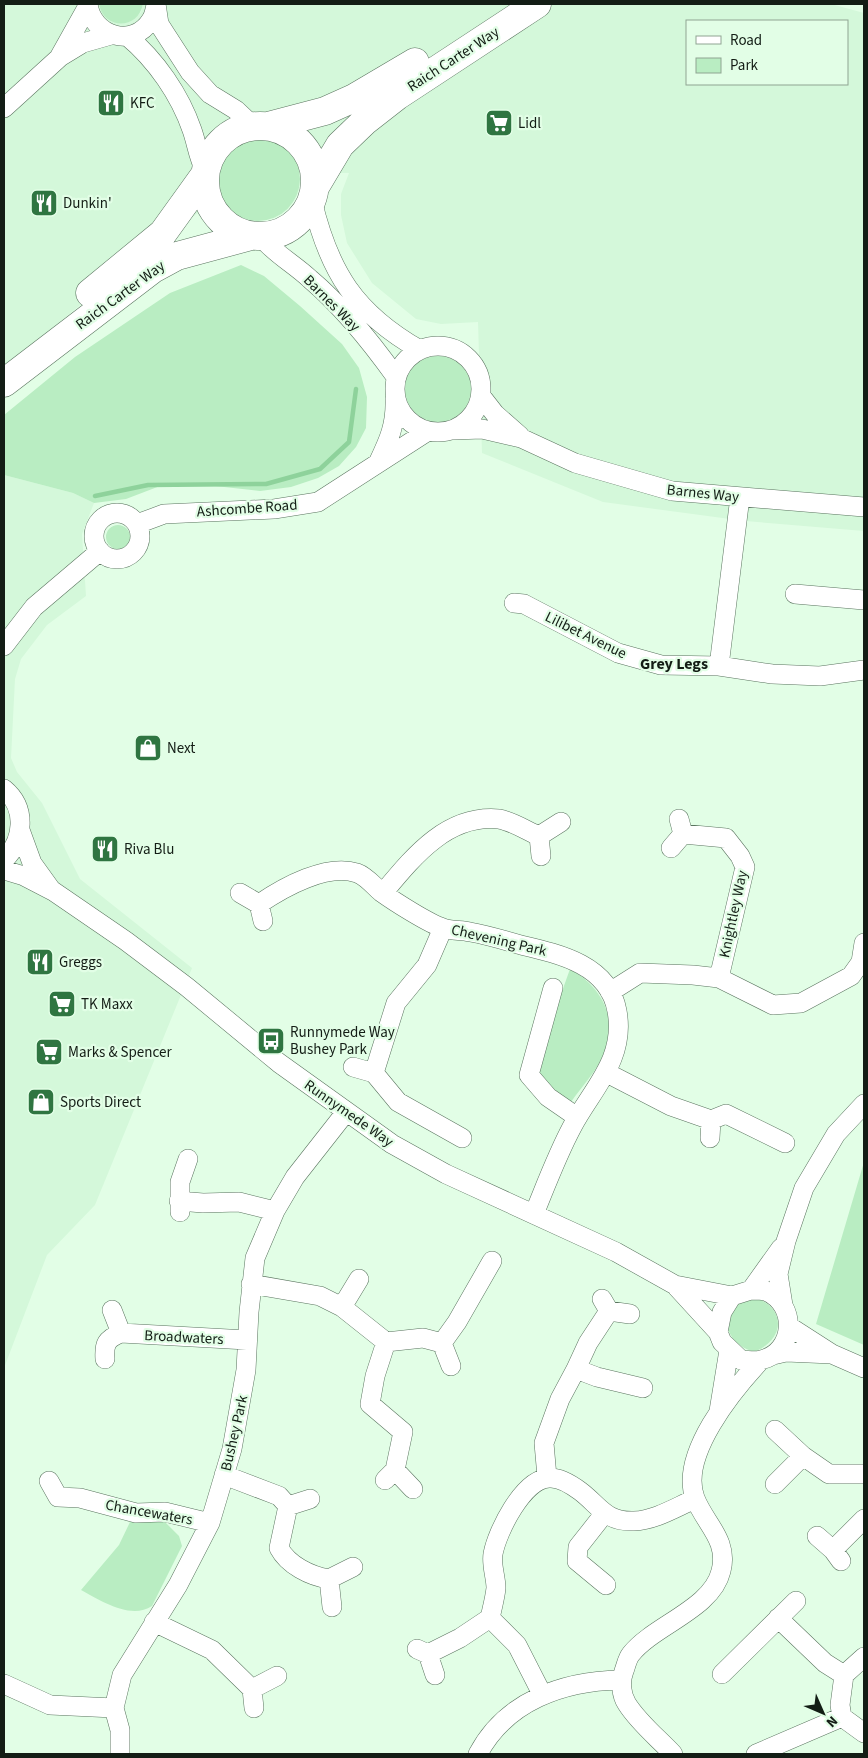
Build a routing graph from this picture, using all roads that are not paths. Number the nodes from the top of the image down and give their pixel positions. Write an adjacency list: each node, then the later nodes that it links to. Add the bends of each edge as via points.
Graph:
1 (156, 4): 5 (street, via 152,19 141,31); 8 (street, via 159,24 190,72 210,94)
2 (502, 4): 8 (highway, Raich Carter Way, via 354,98 325,111)
3 (537, 4): 10 (highway, Raich Carter Way, via 397,96 365,121 340,145)
4 (88, 5): 5 (street, via 93,20 101,29); 6 (street)
5 (119, 36): 6 (street, via 83,43); 9 (street, via 156,65 179,101 193,131)
6 (60, 58): 7 (street)
7 (4, 108)
8 (260, 126): 9 (highway, via 230,134 220,142 212,152); 10 (highway, via 294,137 304,147 311,159)
9 (205, 173): 11 (highway, via 205,190 216,216 238,232); 13 (highway, Raich Carter Way, via 163,233)
10 (314, 194): 11 (highway, via 301,217 286,230); 12 (street, Barnes Way, via 320,234 328,255 351,293 383,325)
11 (256, 236): 14 (street, Barnes Way, via 311,279 334,302); 15 (highway, Raich Carter Way, via 177,256 153,269)
12 (420, 350): 14 (street, via 406,360); 17 (street, via 442,346 465,355 479,375)
13 (4, 360)
14 (396, 376): 16 (street)
15 (4, 383)
16 (395, 396): 19 (street, via 406,419); 21 (street, via 396,418)
17 (481, 396): 18 (street, via 472,416); 20 (street, Barnes Way)
18 (454, 430): 19 (street); 20 (street, Barnes Way, via 482,429)
19 (428, 431): 21 (street, Ashcombe Road)
20 (521, 438): 22 (street, Barnes Way, via 575,463 672,491)
21 (378, 463): 24 (street, Ashcombe Road, via 318,502 274,509 164,514)
22 (740, 497): 23 (street, Barnes Way); 30 (street)
23 (864, 507)
24 (137, 524): 25 (street, via 140,541 130,555 112,558); 25 (street, via 124,514 107,515 95,529 94,538)
25 (100, 551): 29 (street, via 34,607)
26 (795, 594): 27 (street)
27 (864, 600)
28 (514, 603): 30 (street, Lilibet Avenue, via 524,604 618,653 662,665)
29 (4, 646)
30 (719, 666): 31 (street, Lilibet Avenue, via 772,674 820,676)
31 (864, 670)
32 (4, 789): 34 (street, Runnymede Way, via 17,806)
33 (561, 822): 36 (street)
34 (20, 830): 38 (street); 40 (street, Runnymede Way, via 32,863)
35 (678, 834): 45 (street, Knightley Way, via 726,838 745,867)
36 (539, 836): 37 (street); 42 (street, via 500,819 460,823 430,841)
37 (540, 856)
38 (4, 860)
39 (4, 870): 40 (street, Runnymede Way)
40 (53, 891): 52 (street, Runnymede Way, via 134,947)
41 (240, 892): 42 (street, Chevening Park, via 261,913 276,893 326,871 358,873)
42 (383, 893): 43 (street, Chevening Park)
43 (443, 928): 47 (street, Chevening Park, via 562,955 582,963); 49 (street, via 427,965 396,1003)
44 (864, 943): 45 (street, Knightley Way, via 861,962 851,976 801,1003 772,1005)
45 (719, 978): 47 (street, Knightley Way, via 640,973)
46 (553, 988): 53 (street, via 529,1075 548,1097)
47 (610, 992): 50 (street, Chevening Park, via 617,1010 619,1037)
48 (353, 1067): 49 (street)
49 (374, 1073): 54 (street, via 398,1102)
50 (607, 1073): 53 (street, Chevening Park); 55 (street, via 710,1129 726,1114)
51 (864, 1104): 59 (street, via 836,1134 804,1188)
52 (346, 1112): 57 (street, Bushey Park, via 296,1177); 58 (street, Runnymede Way, via 392,1144 446,1174)
53 (577, 1117): 58 (street, Chevening Park)
54 (462, 1138)
55 (785, 1143)
56 (188, 1160): 57 (street, via 180,1182 180,1206 239,1202)
57 (275, 1211): 62 (street, Bushey Park, via 255,1258)
58 (534, 1214): 63 (street, Runnymede Way, via 616,1252)
59 (786, 1240): 64 (street); 66 (street, via 778,1274)
60 (492, 1262): 75 (street)
61 (359, 1279): 67 (street)
62 (252, 1284): 67 (street, via 320,1296); 73 (street, Bushey Park)
63 (675, 1285): 65 (street, Runnymede Way); 71 (street, Runnymede Way)
64 (751, 1290): 65 (street); 66 (street, via 766,1291)
65 (732, 1296): 71 (street, via 722,1312)
66 (783, 1305): 70 (street)
67 (342, 1307): 74 (street)
68 (112, 1310): 72 (street)
69 (630, 1314): 82 (street, via 605,1305)
70 (790, 1326): 77 (street); 78 (street, via 787,1340)
71 (718, 1332): 76 (street)
72 (121, 1334): 73 (street, Broadwaters); 79 (street, via 110,1338 104,1346)
73 (247, 1340): 88 (street, Bushey Park, via 240,1411)
74 (386, 1342): 75 (street, via 423,1338); 91 (street, via 370,1404 403,1432 390,1475)
75 (442, 1343): 80 (street)
76 (729, 1350): 78 (street, via 741,1360); 84 (street)
77 (832, 1354): 78 (street, via 786,1352); 81 (street)
78 (767, 1358): 84 (street)
79 (105, 1359)
80 (451, 1366)
81 (864, 1368)
82 (576, 1370): 83 (street); 89 (street, via 560,1399 544,1443)
83 (644, 1388)
84 (719, 1413): 94 (street, via 692,1468)
85 (775, 1430): 86 (street)
86 (803, 1456): 87 (street, via 829,1474); 90 (street)
87 (864, 1474)
88 (224, 1476): 95 (street, via 279,1496); 98 (street, Bushey Park)
89 (548, 1477): 96 (street, via 560,1479 581,1492); 105 (street, via 532,1486 512,1508 497,1537 492,1557 496,1588)
90 (775, 1484)
91 (413, 1489)
92 (52, 1496): 98 (street, Chancewaters, via 80,1498 136,1513 165,1512)
93 (310, 1499): 95 (street)
94 (695, 1499): 96 (street, via 635,1521); 113 (street, via 719,1538 722,1556 719,1580 702,1600 646,1639 629,1656)
95 (288, 1506): 101 (street, via 279,1548 285,1559 316,1577)
96 (604, 1514): 102 (street, via 578,1546 577,1561)
97 (864, 1519): 99 (street, via 837,1555)
98 (210, 1524): 107 (street, Bushey Park)
99 (817, 1536)
100 (353, 1567): 101 (street)
101 (328, 1579): 104 (street)
102 (606, 1585)
103 (796, 1601): 106 (street)
104 (332, 1606)
105 (490, 1618): 110 (street, via 460,1638 422,1652); 116 (street, via 517,1645)
106 (778, 1618): 109 (street); 111 (street, via 825,1663)
107 (154, 1622): 115 (street, via 212,1650); 117 (street, Bushey Park, via 122,1675)
108 (864, 1657): 111 (street)
109 (722, 1674)
110 (435, 1675)
111 (844, 1675): 119 (street, via 840,1705)
112 (277, 1676): 115 (street)
113 (620, 1680): 116 (street, via 575,1684); 123 (street, via 625,1702)
114 (4, 1684): 117 (street, via 50,1705)
115 (252, 1689): 118 (street)
116 (542, 1694): 122 (street, via 515,1710)
117 (114, 1708): 121 (street, Bushey Park, via 120,1730)
118 (254, 1708)
119 (842, 1717): 120 (street); 124 (street)
120 (864, 1732)
121 (121, 1754)
122 (478, 1754)
123 (673, 1754)
124 (756, 1754)

